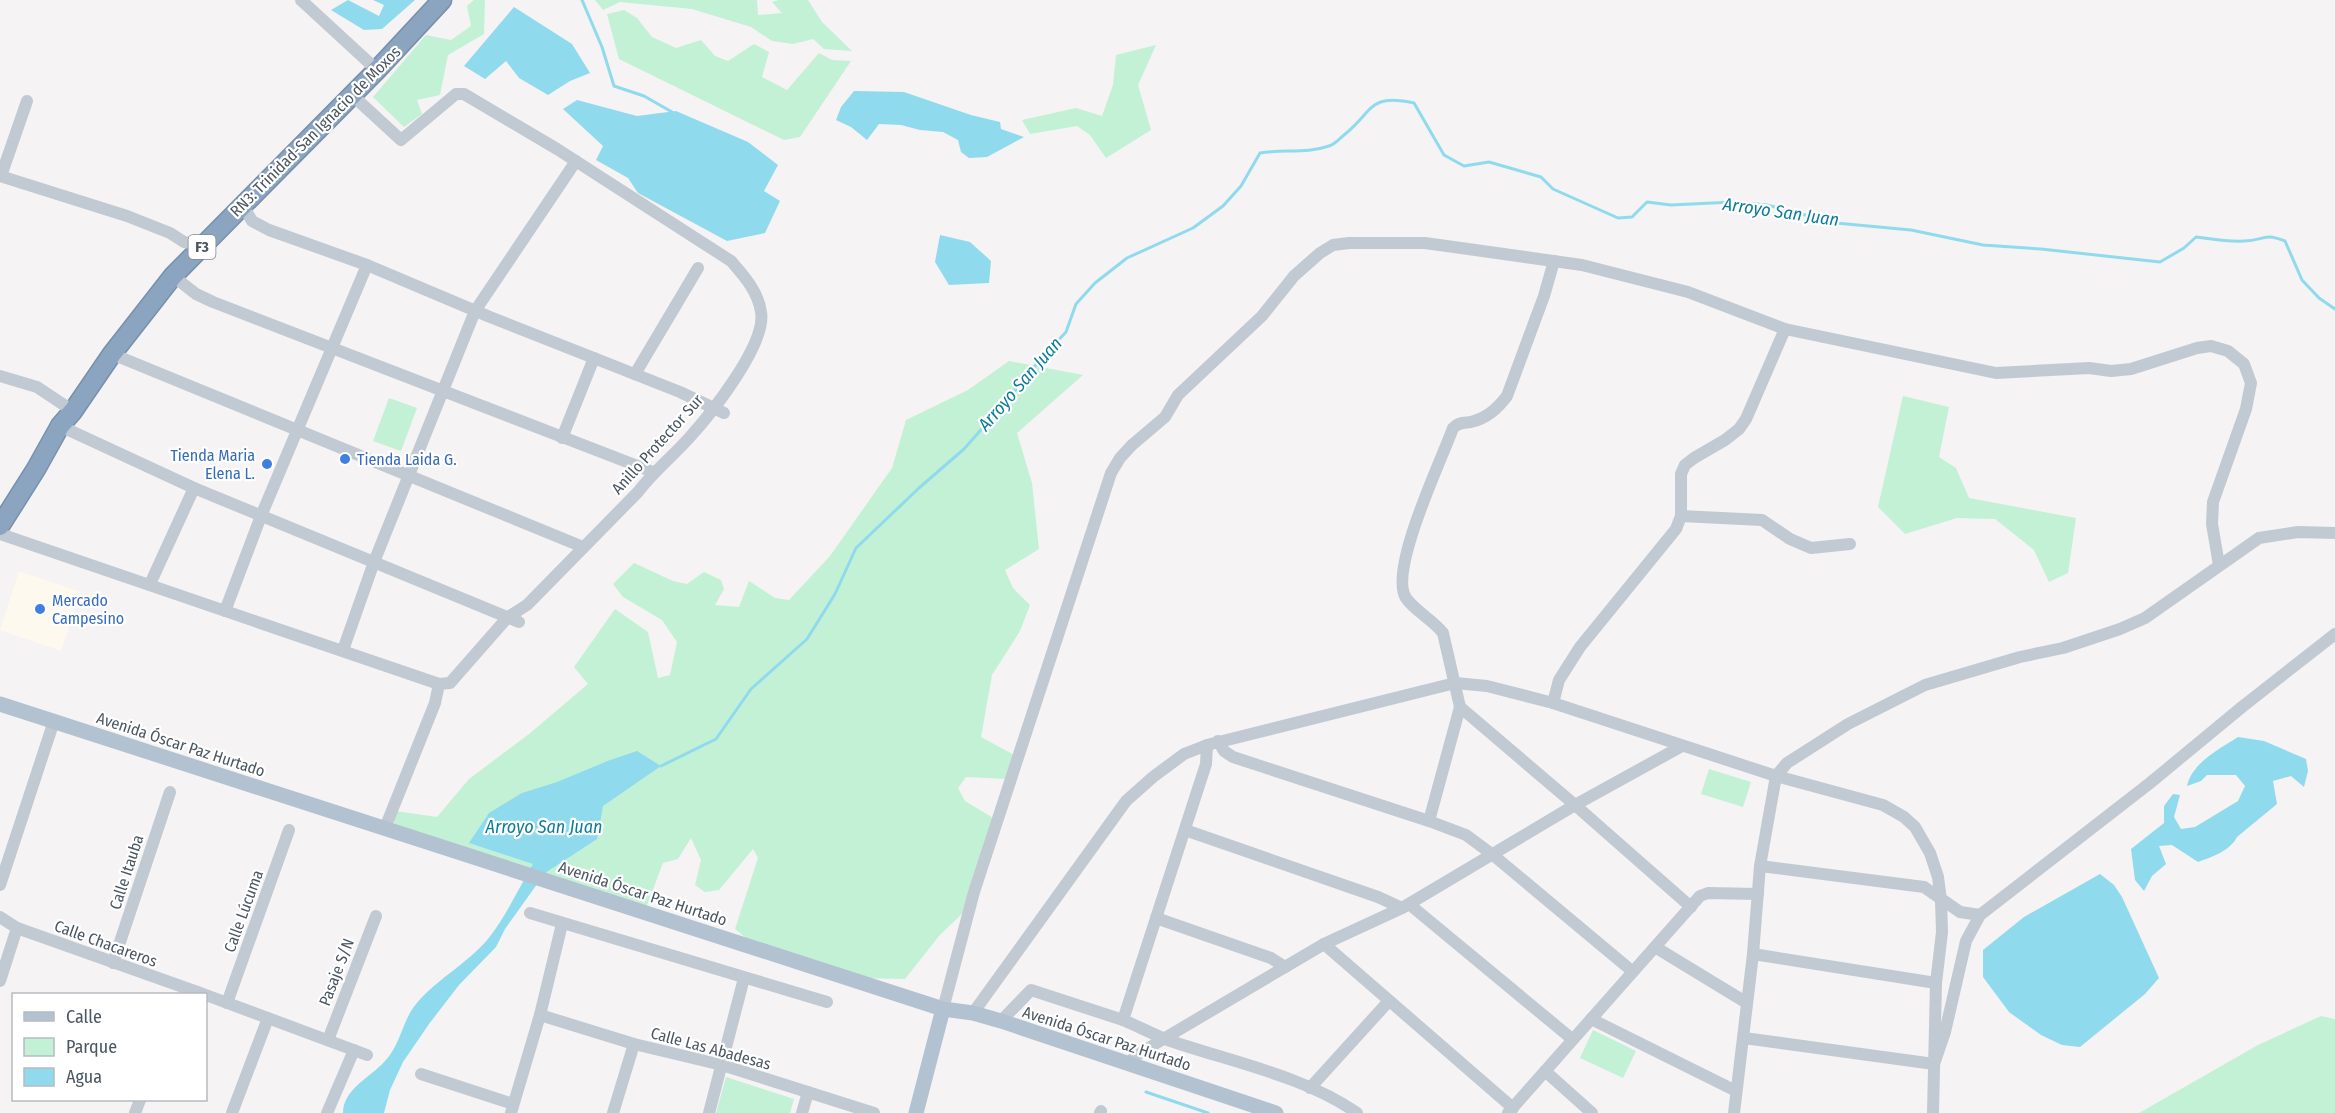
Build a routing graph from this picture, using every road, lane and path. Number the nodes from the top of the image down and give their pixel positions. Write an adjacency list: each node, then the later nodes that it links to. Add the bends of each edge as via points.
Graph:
1 (301, 0): 3 (street)
2 (442, 0): 3 (highway, RN3: Trinidad-San Ignacio de Moxos / F3)
3 (377, 70): 4 (highway, RN3: Trinidad-San Ignacio de Moxos / F3)
4 (351, 94): 6 (street, Anillo Protector Sur, via 401,140 456,94 464,94); 8 (highway, RN3: Trinidad-San Ignacio de Moxos / F3)
5 (27, 101): 7 (street)
6 (576, 161): 14 (street); 22 (street, Anillo Protector Sur, via 731,261 752,286 762,313 759,333)
7 (0, 176): 9 (street, via 136,220 184,242)
8 (242, 204): 9 (highway, RN3: Trinidad-San Ignacio de Moxos / F3); 11 (street, via 252,221 269,230)
9 (203, 245): 13 (highway, RN3: Trinidad-San Ignacio de Moxos / F3)
10 (1554, 261): 15 (street, via 1688,292); 44 (street, via 1507,396 1487,416 1453,428 1413,525 1402,587 1406,598 1443,633); 89 (street, via 1425,243 1333,246 1294,276 1262,316 1178,395 1166,417 1120,458 1095,518 974,892)
11 (367, 265): 14 (street); 16 (street)
12 (698, 267): 19 (street)
13 (173, 276): 16 (street, via 213,302); 17 (highway, RN3: Trinidad-San Ignacio de Moxos / F3)
14 (475, 311): 18 (street); 21 (street)
15 (1785, 328): 31 (street, via 1739,429 1685,465 1681,474); 38 (street, via 2015,374 2131,369 2197,348 2211,346 2228,351 2244,364 2251,383 2246,409 2213,502 2212,524)
16 (332, 348): 21 (street); 25 (street)
17 (112, 354): 23 (highway, RN3: Trinidad-San Ignacio de Moxos / F3); 25 (street)
18 (594, 358): 19 (street); 26 (street)
19 (635, 374): 22 (street)
20 (0, 376): 23 (street, via 37,387)
21 (444, 392): 26 (street); 28 (street)
22 (719, 410): 27 (street, Anillo Protector Sur)
23 (73, 411): 24 (highway, RN3: Trinidad-San Ignacio de Moxos / F3)
24 (60, 426): 29 (street); 32 (highway, RN3: Trinidad-San Ignacio de Moxos / F3)
25 (298, 432): 28 (street); 30 (street)
26 (562, 438): 27 (street)
27 (653, 472): 36 (street, Anillo Protector Sur)
28 (408, 476): 36 (street); 37 (street)
29 (194, 488): 30 (street); 39 (street)
30 (261, 516): 37 (street); 40 (street)
31 (1681, 516): 35 (street, via 1762,520 1811,548); 46 (street, via 1676,529 1566,667)
32 (0, 525)
33 (2335, 533): 38 (street, via 2298,531 2259,538)
34 (0, 534): 39 (street)
35 (1850, 544)
36 (584, 547): 41 (street, Anillo Protector Sur)
37 (374, 562): 41 (street); 43 (street)
38 (2219, 566): 52 (street, via 2145,618 2120,629 1925,685 1848,724 1787,763)
39 (150, 584): 40 (street)
40 (225, 610): 43 (street)
41 (514, 619): 45 (street, Anillo Protector Sur, via 450,682)
42 (2334, 637): 67 (street)
43 (343, 650): 45 (street)
44 (1455, 683): 46 (street, via 1486,686); 48 (street); 50 (street)
45 (439, 684): 56 (street)
46 (1552, 703): 51 (street)
47 (0, 704): 49 (main road, Avenida Óscar Paz Hurtado)
48 (1460, 707): 54 (street); 55 (street)
49 (54, 721): 56 (main road, Avenida Óscar Paz Hurtado); 61 (street)
50 (1212, 743): 55 (street, via 1233,757); 58 (street); 90 (street, via 1184,754 1126,801)
51 (1682, 746): 52 (street); 54 (street)
52 (1776, 776): 60 (street); 63 (street, via 1883,805 1904,817 1915,827 1930,853)
53 (170, 792): 76 (street, Calle Itauba)
54 (1575, 805): 59 (street); 65 (street)
55 (1429, 821): 59 (street, via 1466,836)
56 (385, 828): 89 (main road, Avenida Óscar Paz Hurtado)
57 (289, 830): 87 (street, Calle Lúcuma)
58 (1185, 830): 64 (street); 70 (street)
59 (1493, 855): 64 (street); 78 (street)
60 (1760, 866): 62 (street); 63 (street, via 1924,887)
61 (0, 885)
62 (1758, 894): 65 (street, via 1708,893); 75 (street)
63 (1941, 900): 67 (street, via 1960,912); 81 (street)
64 (1405, 906): 73 (street); 98 (street)
65 (1691, 907): 74 (street)
66 (530, 913): 71 (street)
67 (1980, 915): 104 (street, via 1966,941)
68 (376, 916): 99 (street, Pasaje S/N)
69 (0, 917): 72 (street, Calle Chacareros)
70 (1156, 918): 77 (street, via 1271,958); 94 (street)
71 (562, 924): 79 (street); 91 (street)
72 (17, 928): 76 (street, Calle Chacareros); 80 (street)
73 (1324, 944): 77 (street); 86 (street)
74 (1655, 947): 78 (street); 88 (street)
75 (1753, 954): 81 (street); 88 (street)
76 (113, 963): 82 (street, Calle Chacareros)
77 (1285, 967): 97 (street)
78 (1632, 971): 93 (street)
79 (744, 978): 85 (street); 105 (street)
80 (0, 981)
81 (1936, 983): 104 (street)
82 (177, 990): 83 (street, Calle Chacareros)
83 (193, 993)
84 (207, 996): 87 (street, Calle Chacareros)
85 (827, 1002)
86 (1388, 1002): 108 (street); 112 (street)
87 (227, 1003): 92 (street, Calle Chacareros)
88 (1747, 1003): 96 (street)
89 (943, 1009): 90 (main road, Avenida Óscar Paz Hurtado); 119 (main road)
90 (973, 1013): 95 (main road, Avenida Óscar Paz Hurtado)
91 (540, 1015): 100 (street, Calle Las Abadesas); 111 (street)
92 (268, 1018): 99 (street, Calle Chacareros); 113 (street)
93 (1590, 1019): 98 (street); 109 (street)
94 (1123, 1020): 95 (street, via 1031,990); 97 (street)
95 (1001, 1022): 103 (main road, Avenida Óscar Paz Hurtado)
96 (1744, 1038): 104 (street); 109 (street)
97 (1162, 1039): 103 (street); 108 (street)
98 (1572, 1039): 106 (street)
99 (328, 1040): 101 (street, Calle Chacareros)
100 (634, 1044): 105 (street, Calle Las Abadesas); 115 (street)
101 (354, 1050): 102 (street, Calle Chacareros); 114 (street)
102 (367, 1055)
103 (1132, 1060): 120 (main road, Avenida Óscar Paz Hurtado)
104 (1934, 1064): 124 (street)
105 (722, 1065): 110 (street, Calle Las Abadesas); 116 (street)
106 (1545, 1071): 112 (street); 122 (street)
107 (421, 1074): 111 (street)
108 (1310, 1088): 121 (street)
109 (1736, 1091): 123 (street)
110 (808, 1092): 117 (street); 118 (street, Calle Las Abadesas)
111 (512, 1109)
112 (1510, 1110)
113 (232, 1113)
114 (327, 1113)
115 (613, 1113)
116 (709, 1113)
117 (802, 1113)
118 (874, 1113)
119 (916, 1113)
120 (1276, 1113)
121 (1357, 1113)
122 (1592, 1113)
123 (1734, 1113)
124 (1933, 1113)

